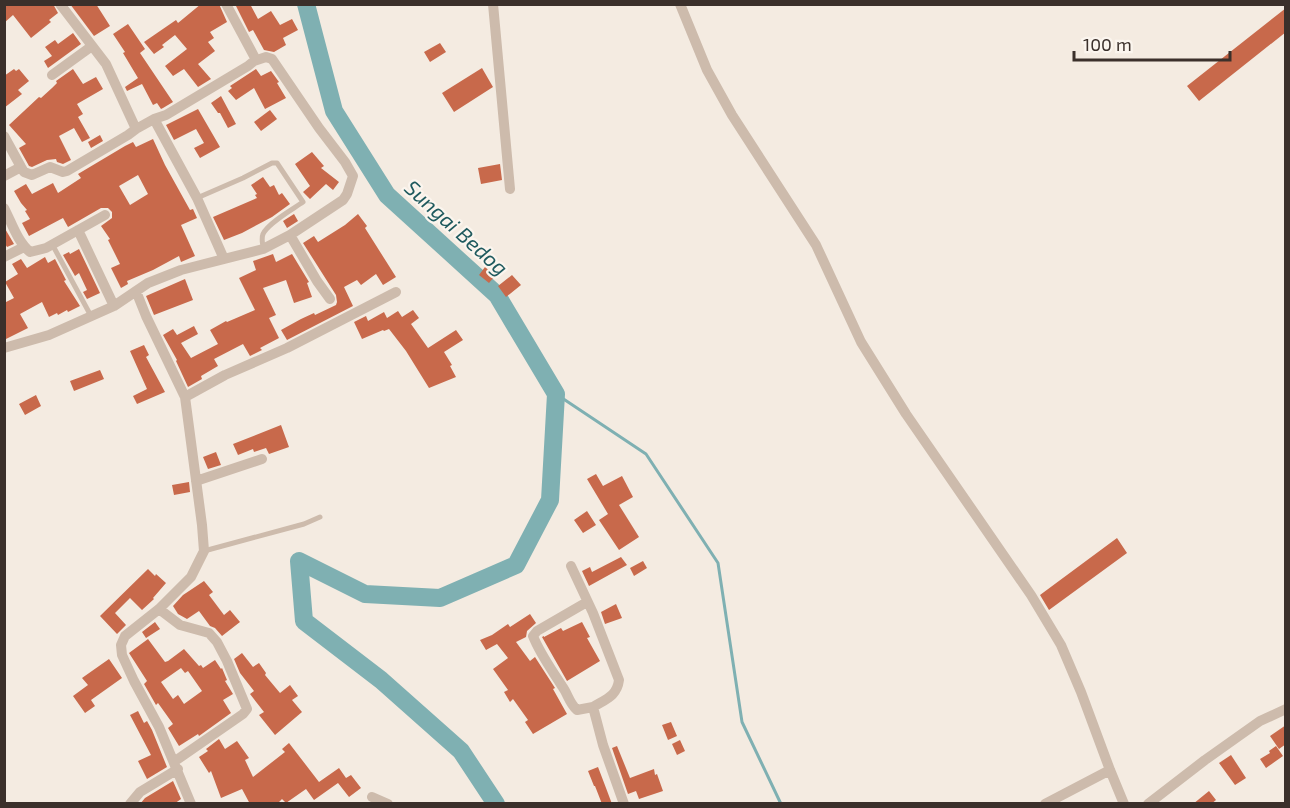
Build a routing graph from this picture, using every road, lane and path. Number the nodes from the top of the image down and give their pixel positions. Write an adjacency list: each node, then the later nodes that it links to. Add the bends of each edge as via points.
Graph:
1 (60, 4): 5 (street)
2 (226, 4): 6 (street)
3 (493, 4): 13 (street)
4 (680, 4): 41 (street, via 707,70 732,116 816,245 861,342 1061,645)
5 (92, 46): 7 (street); 9 (street, via 106,64)
6 (255, 61): 8 (street); 18 (street, via 272,58 353,176 343,200)
7 (52, 75)
8 (154, 119): 9 (street); 14 (street)
9 (136, 129): 11 (street, via 67,171 50,167 32,175)
10 (4, 136): 11 (street)
11 (21, 167): 12 (street)
12 (4, 176)
13 (510, 189)
14 (197, 198): 21 (lane, via 277,163 303,202 264,231); 23 (street)
15 (4, 208): 20 (street)
16 (105, 215): 17 (street)
17 (78, 230): 19 (street); 27 (street)
18 (290, 235): 21 (street); 26 (street)
19 (52, 244): 20 (street, via 30,252); 28 (lane)
20 (24, 247): 22 (street)
21 (263, 249): 23 (street)
22 (4, 257)
23 (224, 259): 24 (street, via 181,270)
24 (136, 291): 27 (street); 30 (street)
25 (396, 292): 30 (street)
26 (330, 299)
27 (114, 306): 28 (street)
28 (91, 316): 29 (street, via 49,335)
29 (4, 348)
30 (185, 397): 32 (street)
31 (262, 459): 32 (street)
32 (196, 481): 34 (street)
33 (320, 517): 34 (lane)
34 (204, 551): 37 (street, via 191,577)
35 (571, 566): 36 (street)
36 (587, 602): 38 (street, via 619,680 618,689); 38 (street, via 533,636 572,706 577,710)
37 (159, 609): 40 (street, via 125,636 122,655); 40 (street, via 180,625 209,633 217,642 247,709)
38 (593, 707): 47 (street)
39 (1286, 709): 50 (street, via 1251,727)
40 (176, 765): 44 (street); 45 (street)
41 (1110, 770): 43 (street); 49 (street)
42 (372, 797): 46 (street)
43 (1063, 800): 48 (street)
44 (130, 804)
45 (191, 804)
46 (388, 804)
47 (624, 804)
48 (1045, 804)
49 (1124, 804)
50 (1148, 804)

